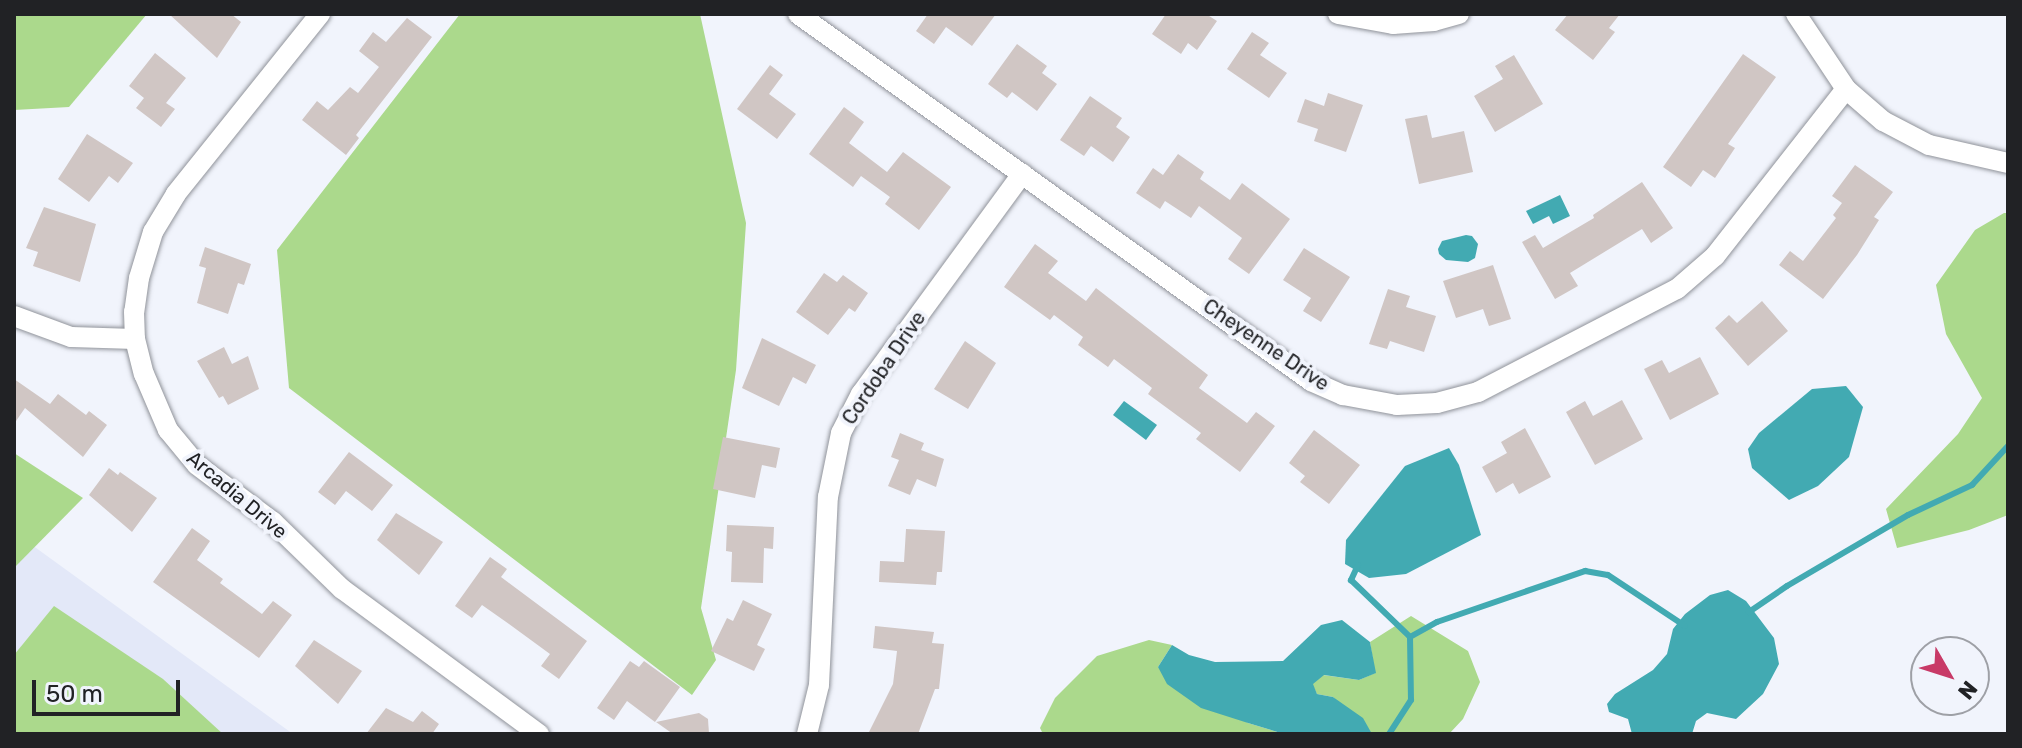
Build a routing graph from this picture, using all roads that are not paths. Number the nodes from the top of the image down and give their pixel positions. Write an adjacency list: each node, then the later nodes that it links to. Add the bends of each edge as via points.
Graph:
1 (320, 14): 10 (street, Arcadia Drive, via 161,218 135,294)
2 (798, 14): 8 (street, Cheyenne Drive)
3 (1338, 14): 4 (street, via 1393,24)
4 (1459, 14)
5 (1796, 14): 6 (street)
6 (1846, 89): 7 (street, via 1883,121 1916,139); 8 (street, Cheyenne Drive, via 1715,256 1677,289 1491,386 1420,405 1374,403 1311,381)
7 (2008, 163)
8 (1022, 174): 12 (street, Cordoba Drive, via 861,394 841,433 828,497 819,685)
9 (14, 316): 10 (street, via 71,337)
10 (135, 339): 11 (street, Arcadia Drive, via 156,408 197,465 273,522 342,589)
11 (539, 734)
12 (807, 734)

